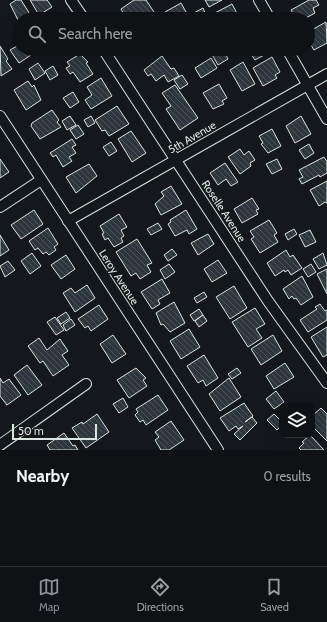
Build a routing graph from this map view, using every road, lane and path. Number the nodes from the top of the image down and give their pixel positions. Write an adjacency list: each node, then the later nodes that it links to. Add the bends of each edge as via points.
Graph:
1 (71, 0): 3 (street)
2 (259, 0): 4 (street)
3 (79, 12)
4 (266, 12)
5 (109, 56): 11 (street, Roselle Avenue)
6 (291, 56): 8 (street)
7 (327, 74): 8 (street, 5th Avenue)
8 (308, 85): 10 (street); 11 (street, 5th Avenue)
9 (0, 116): 12 (street, Leroy Avenue)
10 (327, 119)
11 (176, 160): 14 (street, 5th Avenue); 15 (street, Roselle Avenue, via 268,301)
12 (41, 180): 13 (street); 14 (street, Leroy Avenue)
13 (0, 207)
14 (68, 221): 18 (street, Leroy Avenue)
15 (327, 383)
16 (86, 384): 17 (street)
17 (0, 445)
18 (218, 450)

